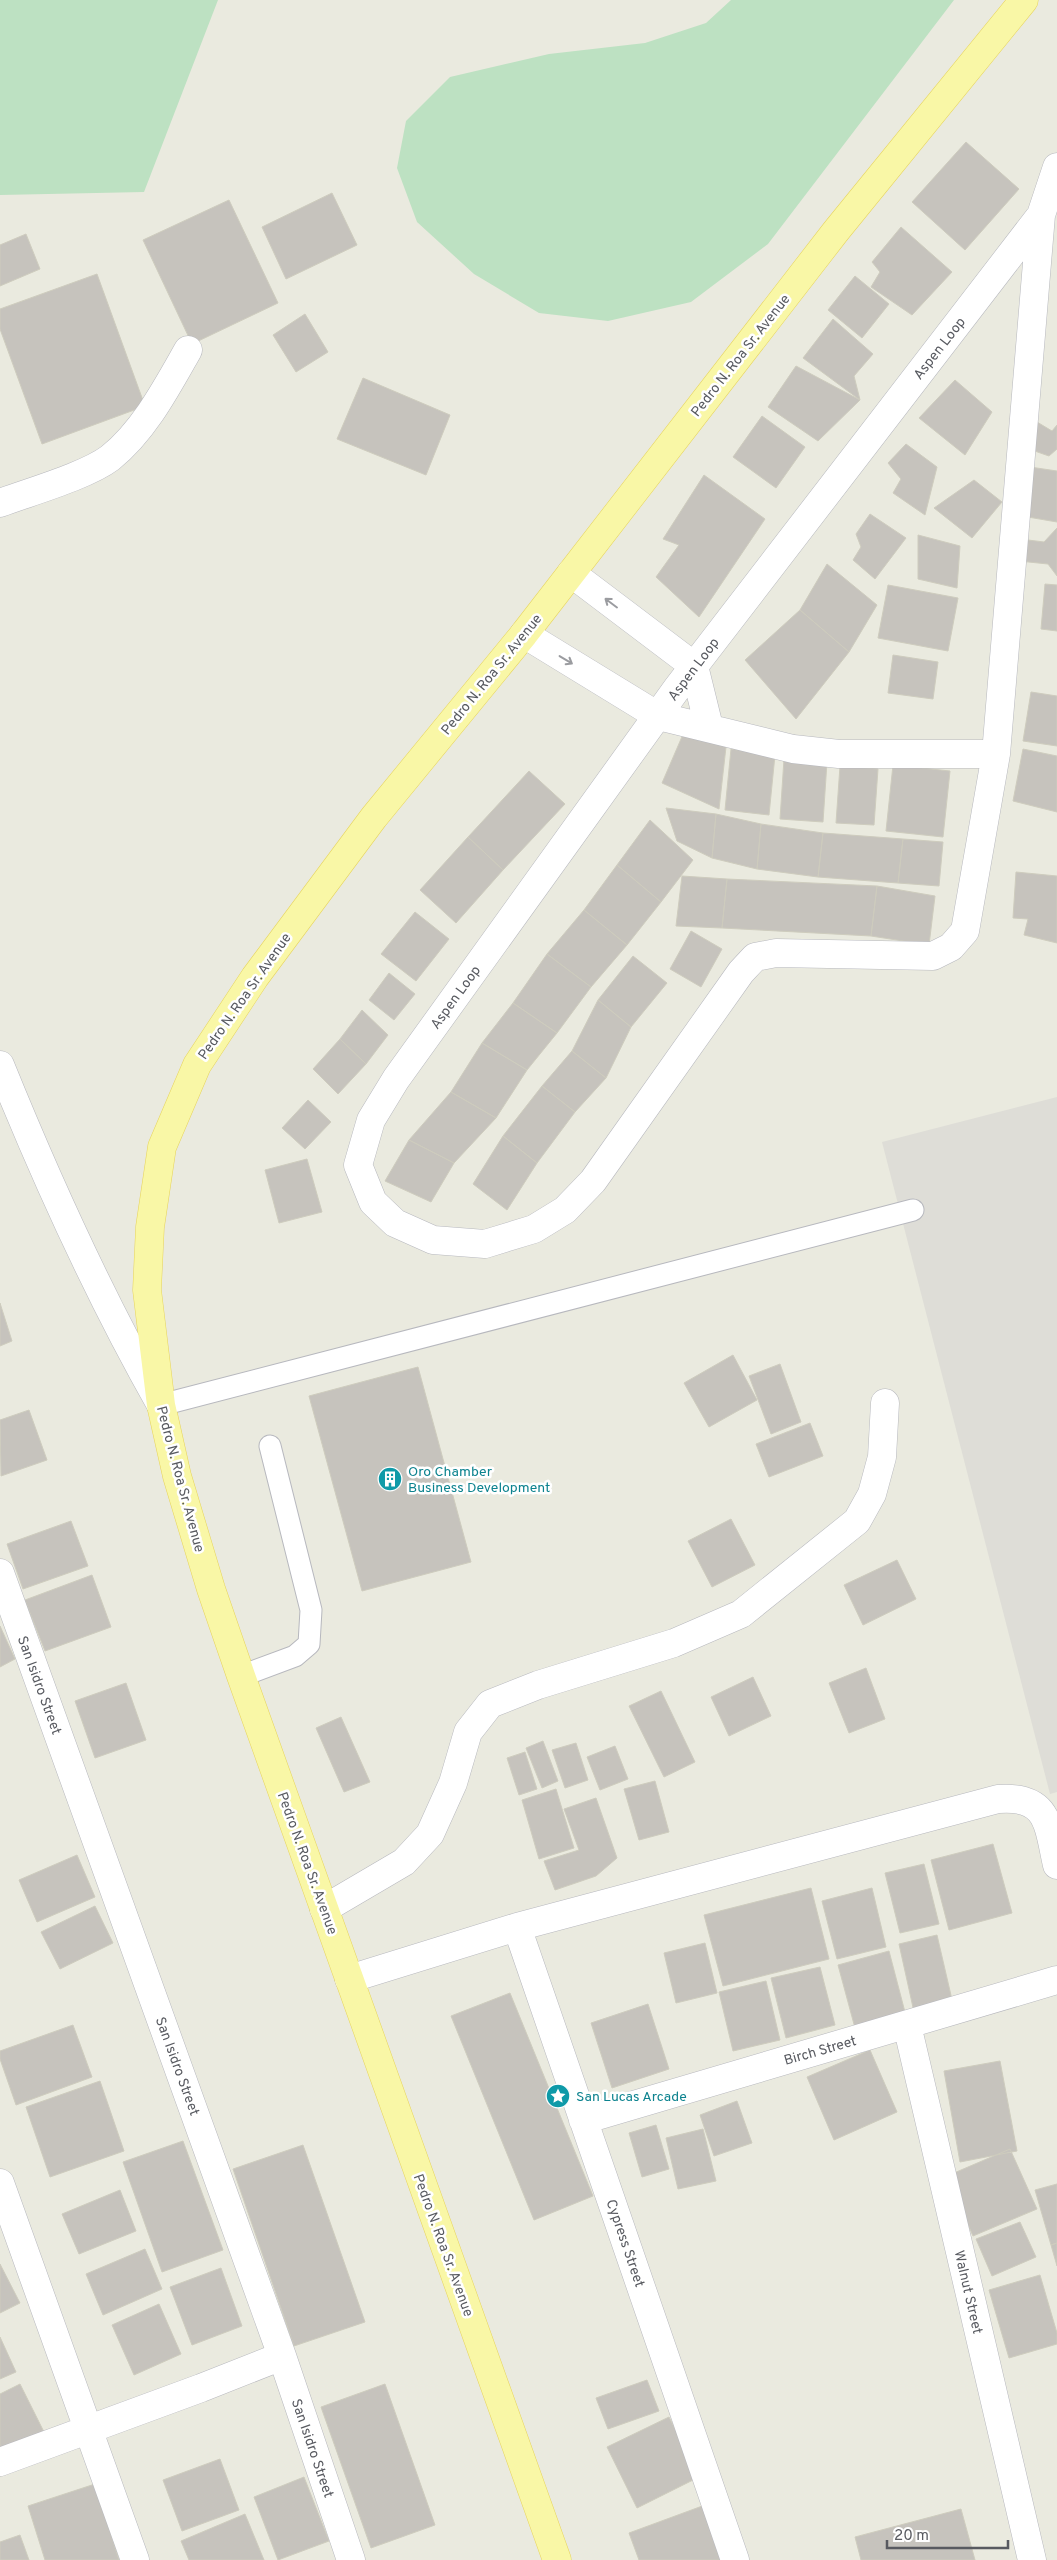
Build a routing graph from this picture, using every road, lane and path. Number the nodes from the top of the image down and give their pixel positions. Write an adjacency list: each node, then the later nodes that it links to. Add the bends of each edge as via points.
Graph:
1 (1024, 0): 6 (main road, Pedro N. Roa Sr. Avenue, via 836,231)
2 (1057, 167): 3 (street)
3 (1041, 215): 8 (street, Aspen Loop); 11 (street, Aspen Loop)
4 (188, 350): 5 (street, via 135,433 109,459)
5 (0, 503)
6 (571, 573): 7 (main road, Pedro N. Roa Sr. Avenue); 8 (street, one-way to 6)
7 (524, 634): 9 (street, one-way to 9); 15 (main road, Pedro N. Roa Sr. Avenue, via 374,817 255,977 197,1064 162,1147 150,1227 147,1290)
8 (694, 666): 9 (street, Aspen Loop); 10 (street)
9 (658, 716): 10 (street); 11 (street, Aspen Loop, via 396,1079 371,1120 358,1165 373,1202 394,1223 433,1240 485,1244 534,1229 565,1210 593,1181 741,972 755,957 776,953 933,956 951,947 965,931)
10 (710, 727): 11 (street, via 793,749 839,754)
11 (996, 754)
12 (0, 1065): 15 (street, via 36,1153 98,1284 134,1358)
13 (912, 1210): 15 (lane)
14 (885, 1403): 20 (street, via 882,1458 872,1494 857,1521 741,1614 674,1643 538,1685 490,1704 468,1732 453,1783 430,1834 404,1862)
15 (161, 1404): 18 (main road, Pedro N. Roa Sr. Avenue, via 180,1485)
16 (270, 1446): 18 (lane, via 311,1610 309,1644 294,1656)
17 (0, 1573): 27 (street, San Isidro Street)
18 (241, 1676): 20 (main road, Pedro N. Roa Sr. Avenue)
19 (1057, 1865): 21 (street, via 1046,1819 1039,1809 1028,1800 998,1799)
20 (324, 1909): 22 (main road, Pedro N. Roa Sr. Avenue)
21 (517, 1927): 22 (street); 25 (street, Cypress Street)
22 (349, 1979): 32 (main road, Pedro N. Roa Sr. Avenue)
23 (1057, 1980): 24 (street, Birch Street)
24 (907, 2025): 25 (street, Birch Street); 34 (street, Walnut Street)
25 (583, 2120): 33 (street, Cypress Street)
26 (0, 2183): 28 (street)
27 (282, 2356): 28 (street); 31 (street, San Isidro Street)
28 (89, 2430): 29 (street); 30 (street)
29 (0, 2462)
30 (135, 2560)
31 (351, 2560)
32 (558, 2560)
33 (735, 2560)
34 (1032, 2560)

